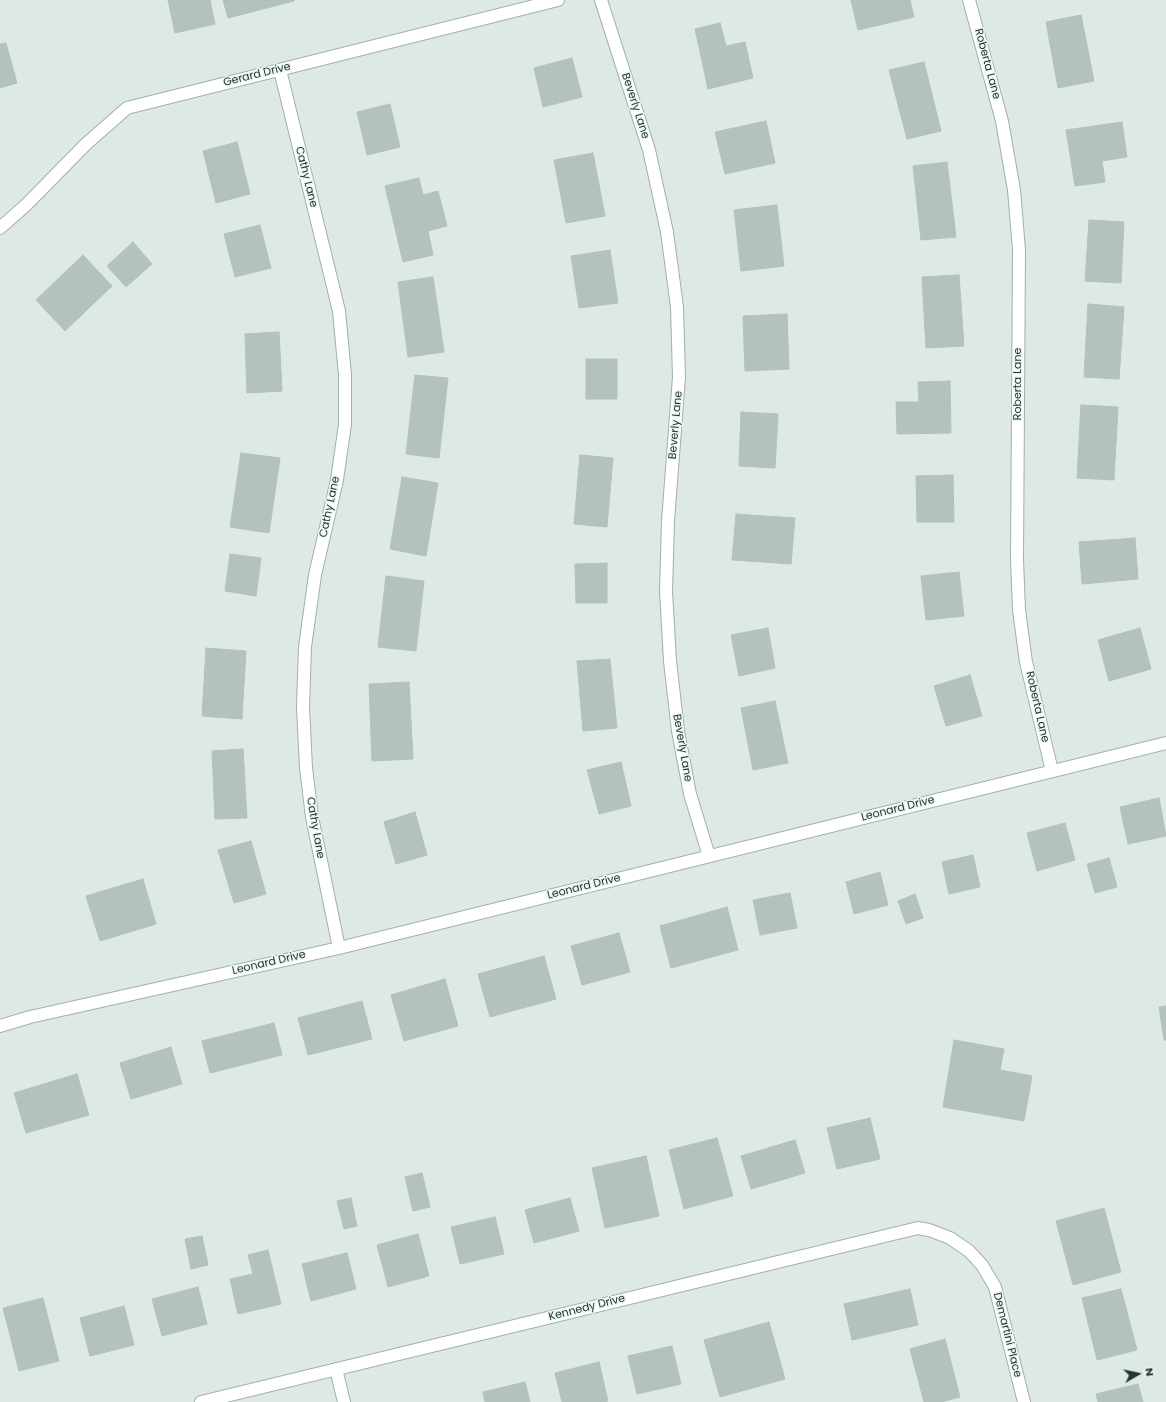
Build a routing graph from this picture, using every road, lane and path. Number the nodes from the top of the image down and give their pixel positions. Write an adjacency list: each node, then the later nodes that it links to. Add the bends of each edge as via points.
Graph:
1 (558, 0): 4 (street, Gerard Drive)
2 (601, 0): 8 (street, Beverly Lane, via 649,150 667,232 677,307 679,377 668,521 666,591 670,661 678,730 690,794)
3 (969, 0): 7 (street, Roberta Lane, via 1002,120 1014,190 1019,250 1019,610 1026,662)
4 (280, 70): 5 (street, Gerard Drive, via 127,108); 9 (street, Cathy Lane, via 339,311 345,375 345,424 337,480 315,575 305,647 303,707 312,817)
5 (0, 228)
6 (1166, 743): 7 (street, Leonard Drive)
7 (1052, 771): 8 (street, Leonard Drive)
8 (709, 856): 9 (street, Leonard Drive)
9 (339, 948): 10 (street, Leonard Drive, via 38,1015)
10 (0, 1026)
11 (969, 1251): 12 (street, Kennedy Drive, via 950,1238 918,1228); 15 (street, Demartini Place, via 982,1265 995,1288)
12 (336, 1369): 13 (street, Kennedy Drive); 14 (street)
13 (201, 1402)
14 (344, 1402)
15 (1024, 1402)

